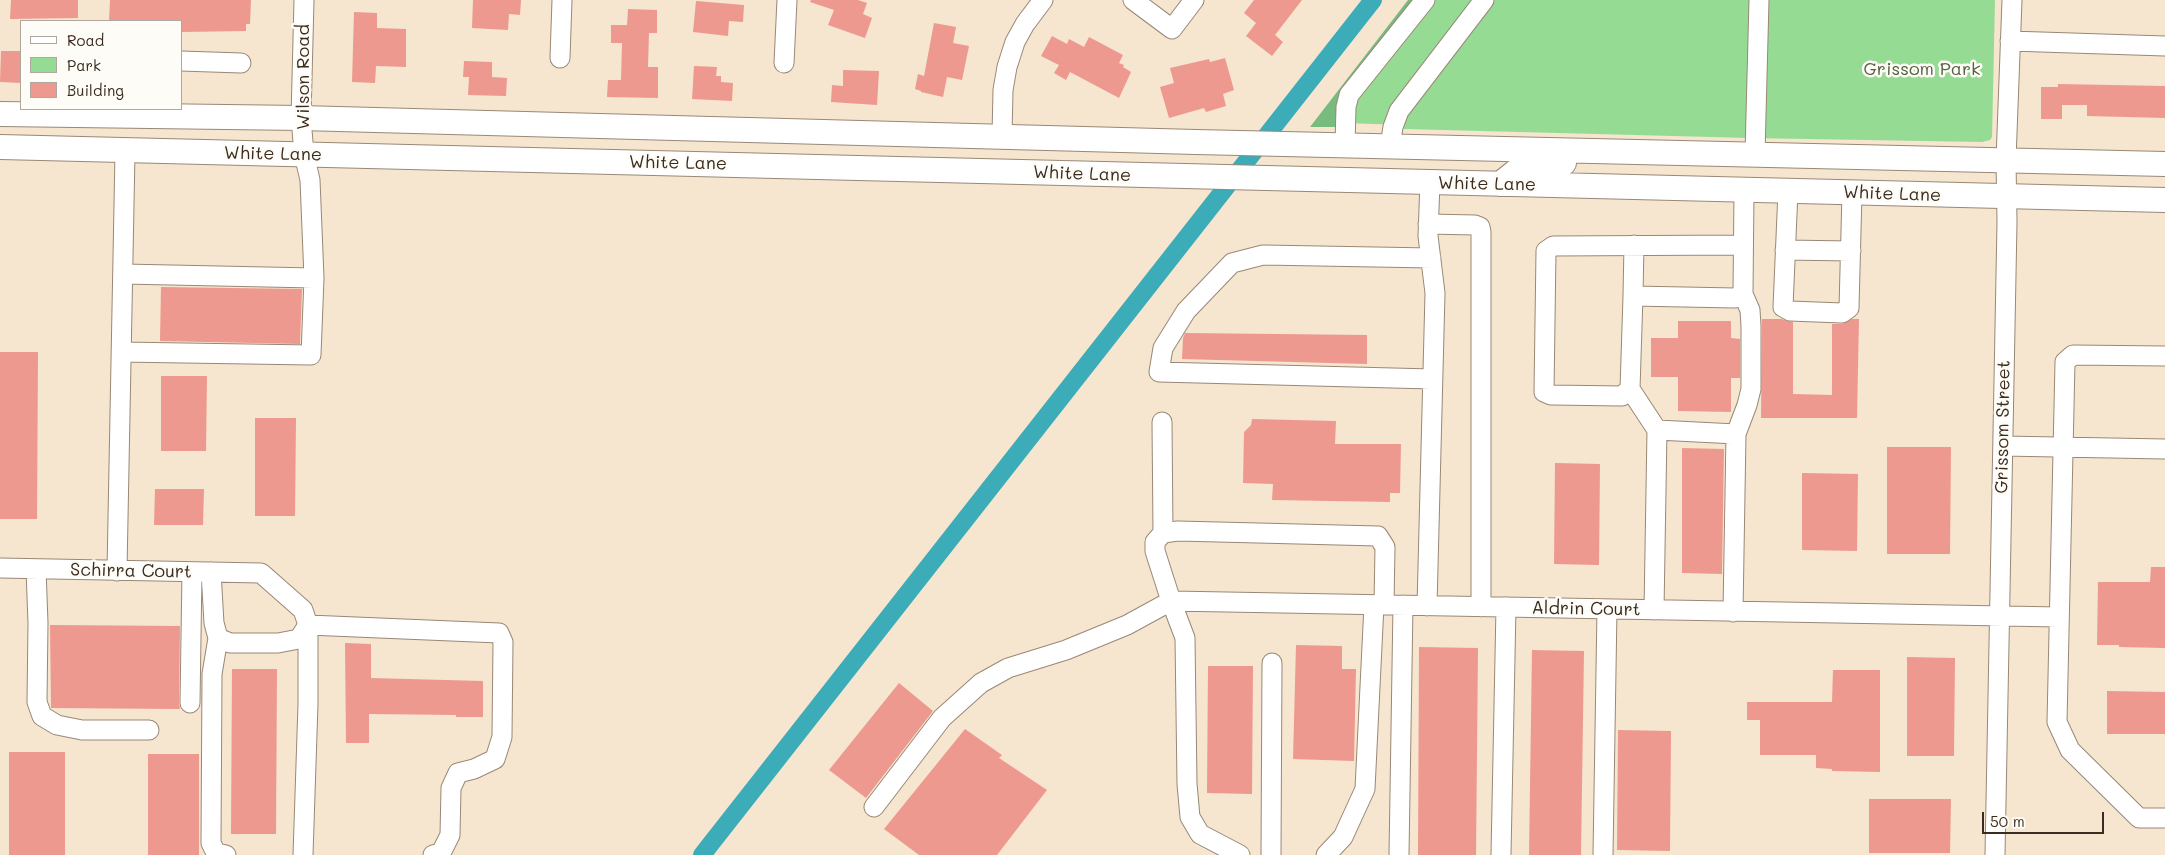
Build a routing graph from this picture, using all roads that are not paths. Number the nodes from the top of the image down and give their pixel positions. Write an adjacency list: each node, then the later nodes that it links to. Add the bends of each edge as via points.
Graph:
1 (304, 0): 19 (street, Wilson Road)
2 (562, 0): 13 (street)
3 (787, 0): 15 (street)
4 (1043, 0): 20 (street, via 1015,42 1007,67)
5 (1133, 0): 6 (street, via 1172,29)
6 (1194, 0)
7 (1425, 0): 21 (street, via 1349,95)
8 (1484, 0): 22 (street, via 1399,111)
9 (1759, 0): 27 (street)
10 (2012, 0): 11 (street, Grissom Street)
11 (2010, 41): 12 (street); 28 (street, Grissom Street)
12 (2165, 46)
13 (560, 58)
14 (182, 62): 16 (street)
15 (784, 63)
16 (241, 64)
17 (121, 113): 18 (main road, White Lane); 19 (main road, White Lane)
18 (0, 114)
19 (301, 118): 20 (main road, White Lane); 26 (street, Wilson Road)
20 (1002, 136): 21 (main road, White Lane); 30 (main road, via 990,151 982,155)
21 (1345, 145): 22 (main road, White Lane)
22 (1390, 146): 25 (main road, White Lane); 31 (main road, via 1373,164)
23 (0, 148): 24 (main road, White Lane)
24 (126, 152): 26 (main road, White Lane); 45 (street)
25 (1657, 152): 27 (main road, White Lane); 33 (main road, via 1520,168)
26 (304, 154): 30 (main road, White Lane); 46 (street, Wilson Road, via 310,180)
27 (1755, 154): 28 (main road, White Lane)
28 (2006, 160): 29 (main road, White Lane); 37 (street, Grissom Street)
29 (2165, 164)
30 (854, 167): 31 (main road, White Lane)
31 (1309, 180): 32 (main road, White Lane)
32 (1430, 182): 33 (main road, White Lane); 39 (street)
33 (1500, 184): 34 (main road, White Lane)
34 (1744, 190): 35 (main road, White Lane); 41 (street)
35 (1788, 191): 36 (main road, White Lane); 42 (street)
36 (1852, 192): 37 (main road, White Lane); 43 (street)
37 (2006, 197): 38 (main road, White Lane); 56 (street, Grissom Street)
38 (2165, 200)
39 (1428, 224): 44 (street); 69 (street, via 1475,225 1480,226 1481,232)
40 (1634, 245): 41 (street); 48 (street); 52 (street, via 1553,246 1546,251 1544,392 1551,395 1622,396)
41 (1743, 245): 47 (street)
42 (1785, 250): 43 (street); 43 (street, via 1783,307 1790,311 1842,313 1849,308)
43 (1851, 251)
44 (1431, 258): 51 (street, via 1435,294); 51 (street, via 1263,255 1232,263 1186,311 1163,348 1159,372)
45 (123, 274): 46 (street); 49 (street)
46 (314, 278): 49 (street, Wilson Road, via 311,356)
47 (1743, 294): 48 (street, via 1736,298); 55 (street, via 1750,310 1751,388)
48 (1633, 296): 52 (street)
49 (121, 352): 62 (street)
50 (2165, 356): 57 (street, via 2073,355 2065,362)
51 (1432, 379): 68 (street)
52 (1630, 389): 54 (street)
53 (1162, 422): 59 (street)
54 (1657, 430): 55 (street); 72 (street)
55 (1736, 434): 73 (street)
56 (2003, 446): 57 (street); 74 (street, Grissom Street)
57 (2062, 446): 58 (street); 75 (street)
58 (2165, 449)
59 (1163, 533): 65 (street, via 1155,542 1155,551); 66 (street, via 1178,530 1378,536 1385,547)
60 (0, 568): 61 (street, Schirra Court)
61 (36, 569): 62 (street, Schirra Court); 80 (street, via 37,702 42,716 57,725 82,730)
62 (117, 571): 63 (street, Schirra Court)
63 (192, 572): 64 (street, Schirra Court); 79 (street)
64 (211, 572): 76 (street, Schirra Court, via 262,573 303,610); 77 (street)
65 (1171, 601): 66 (street, Aldrin Court); 81 (street, via 1127,625 1066,650 1008,668 981,683 942,718); 86 (street, via 1185,638 1190,817 1200,834)
66 (1379, 605): 67 (street, Aldrin Court); 88 (street, via 1365,789 1343,837)
67 (1403, 606): 68 (street, Aldrin Court); 89 (street)
68 (1427, 606): 69 (street, Aldrin Court)
69 (1481, 607): 70 (street, Aldrin Court)
70 (1506, 607): 71 (street, Aldrin Court); 90 (street)
71 (1607, 609): 72 (street, Aldrin Court); 91 (street)
72 (1654, 610): 73 (street, Aldrin Court)
73 (1733, 612): 74 (street, Aldrin Court)
74 (2000, 616): 75 (street, Aldrin Court); 92 (street, Grissom Street)
75 (2059, 617): 82 (street, via 2057,722 2070,750 2139,818)
76 (308, 625): 77 (street, via 299,639 278,643 230,643); 84 (street); 85 (street, via 498,633 503,642 502,737 495,758 458,773 451,788 450,835 441,852)
77 (218, 638): 83 (street, via 212,674 211,843 216,853)
78 (1272, 663): 87 (street)
79 (190, 703)
80 (149, 730)
81 (874, 807)
82 (2165, 818)
83 (226, 855)
84 (303, 855)
85 (433, 855)
86 (1240, 855)
87 (1271, 855)
88 (1326, 855)
89 (1399, 855)
90 (1501, 855)
91 (1603, 855)
92 (1995, 855)

